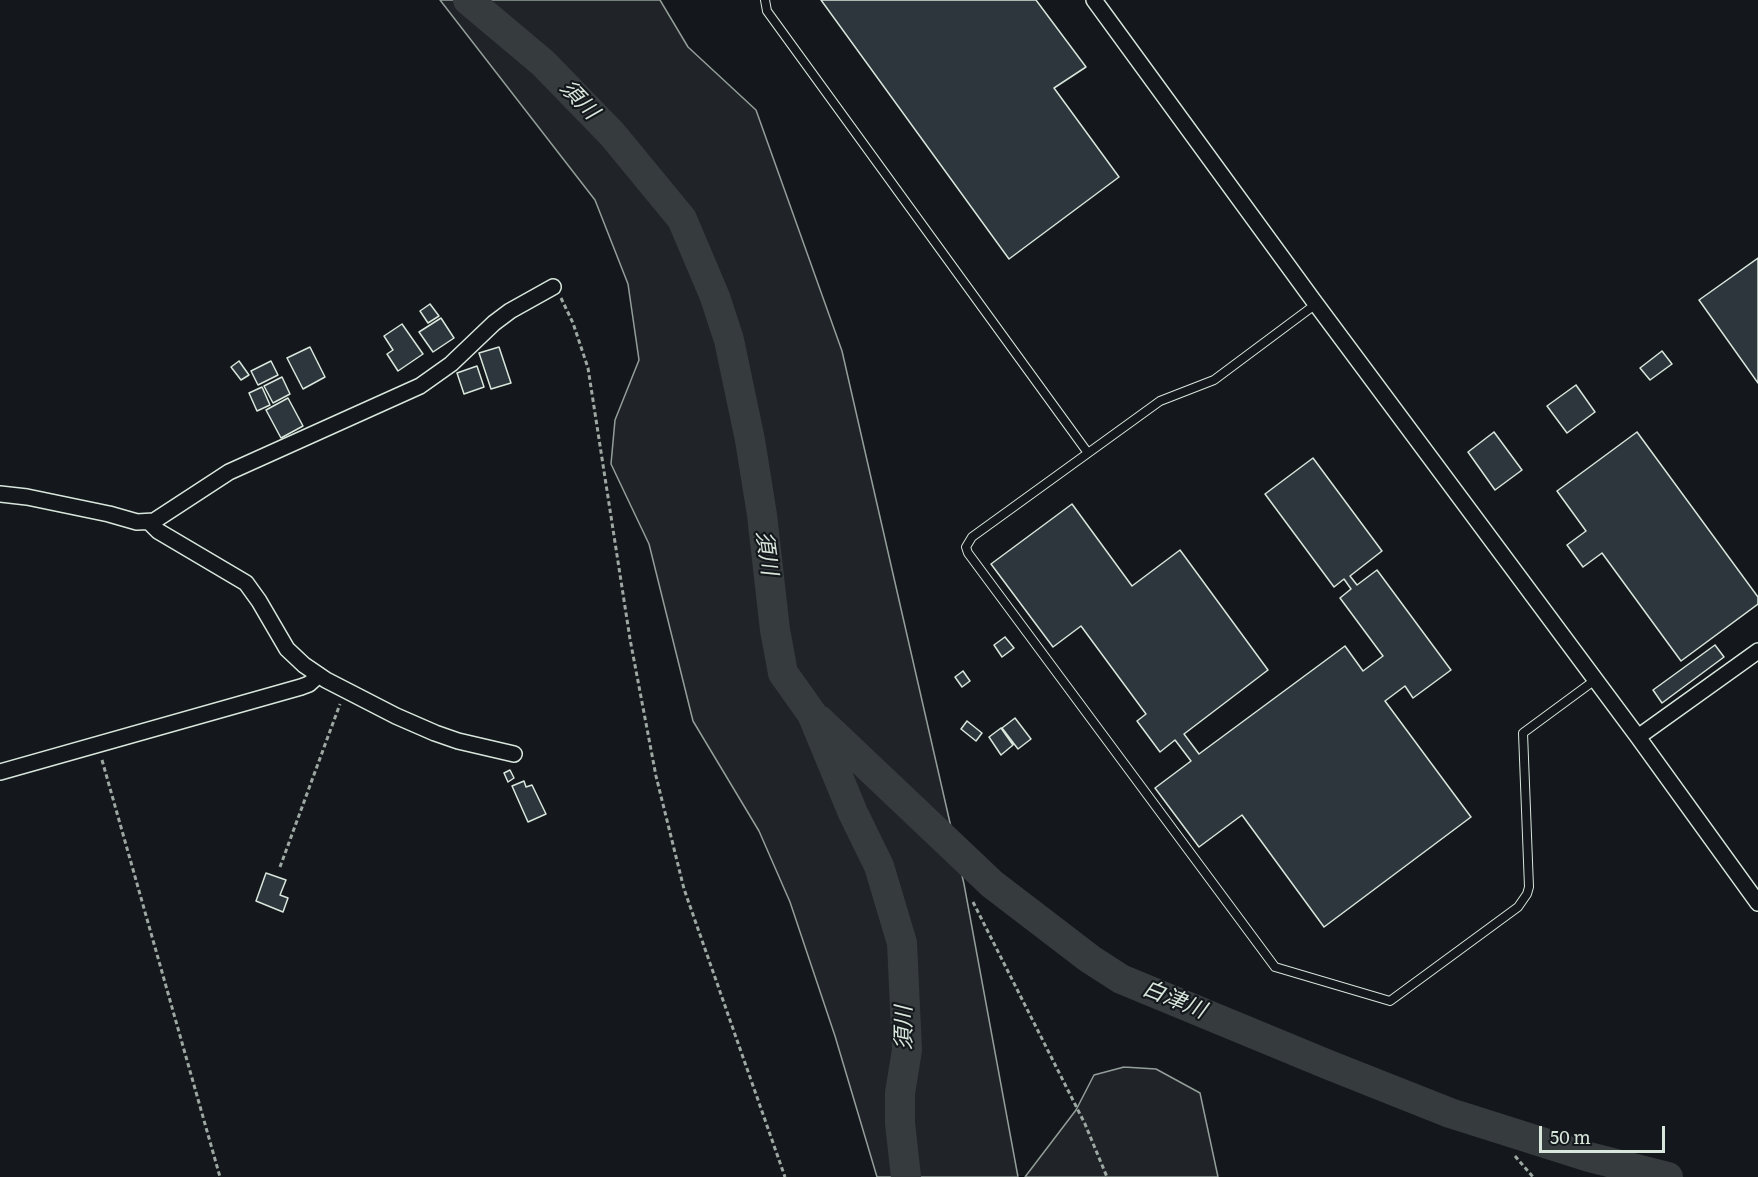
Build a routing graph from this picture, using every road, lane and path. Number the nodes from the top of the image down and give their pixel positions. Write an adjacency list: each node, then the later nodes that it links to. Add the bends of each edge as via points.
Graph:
1 (765, 0): 5 (lane, via 767,11)
2 (1094, 0): 4 (street)
3 (553, 287): 7 (street, via 510,311 420,386 229,472); 21 (path, via 573,323 588,368 630,639 656,776 684,889)
4 (1316, 304): 5 (lane, via 1214,380 1160,401); 10 (street)
5 (1088, 453): 10 (lane, via 972,537 966,547 968,553 1275,967 1389,1001 1518,907 1529,887 1523,734)
6 (0, 494): 7 (street)
7 (149, 522): 9 (street, via 246,583 287,649)
8 (1758, 651): 12 (street)
9 (318, 675): 11 (street); 13 (street, via 301,687)
10 (1595, 680): 12 (street)
11 (345, 691): 14 (street, via 435,733); 16 (path)
12 (1638, 737): 18 (street)
13 (97, 744): 15 (street); 20 (path)
14 (514, 754)
15 (0, 772)
16 (280, 867)
17 (973, 902): 22 (path, via 1085,1124)
18 (1758, 903)
19 (1515, 1156): 23 (path)
20 (220, 1177)
21 (785, 1177)
22 (1107, 1177)
23 (1533, 1177)

